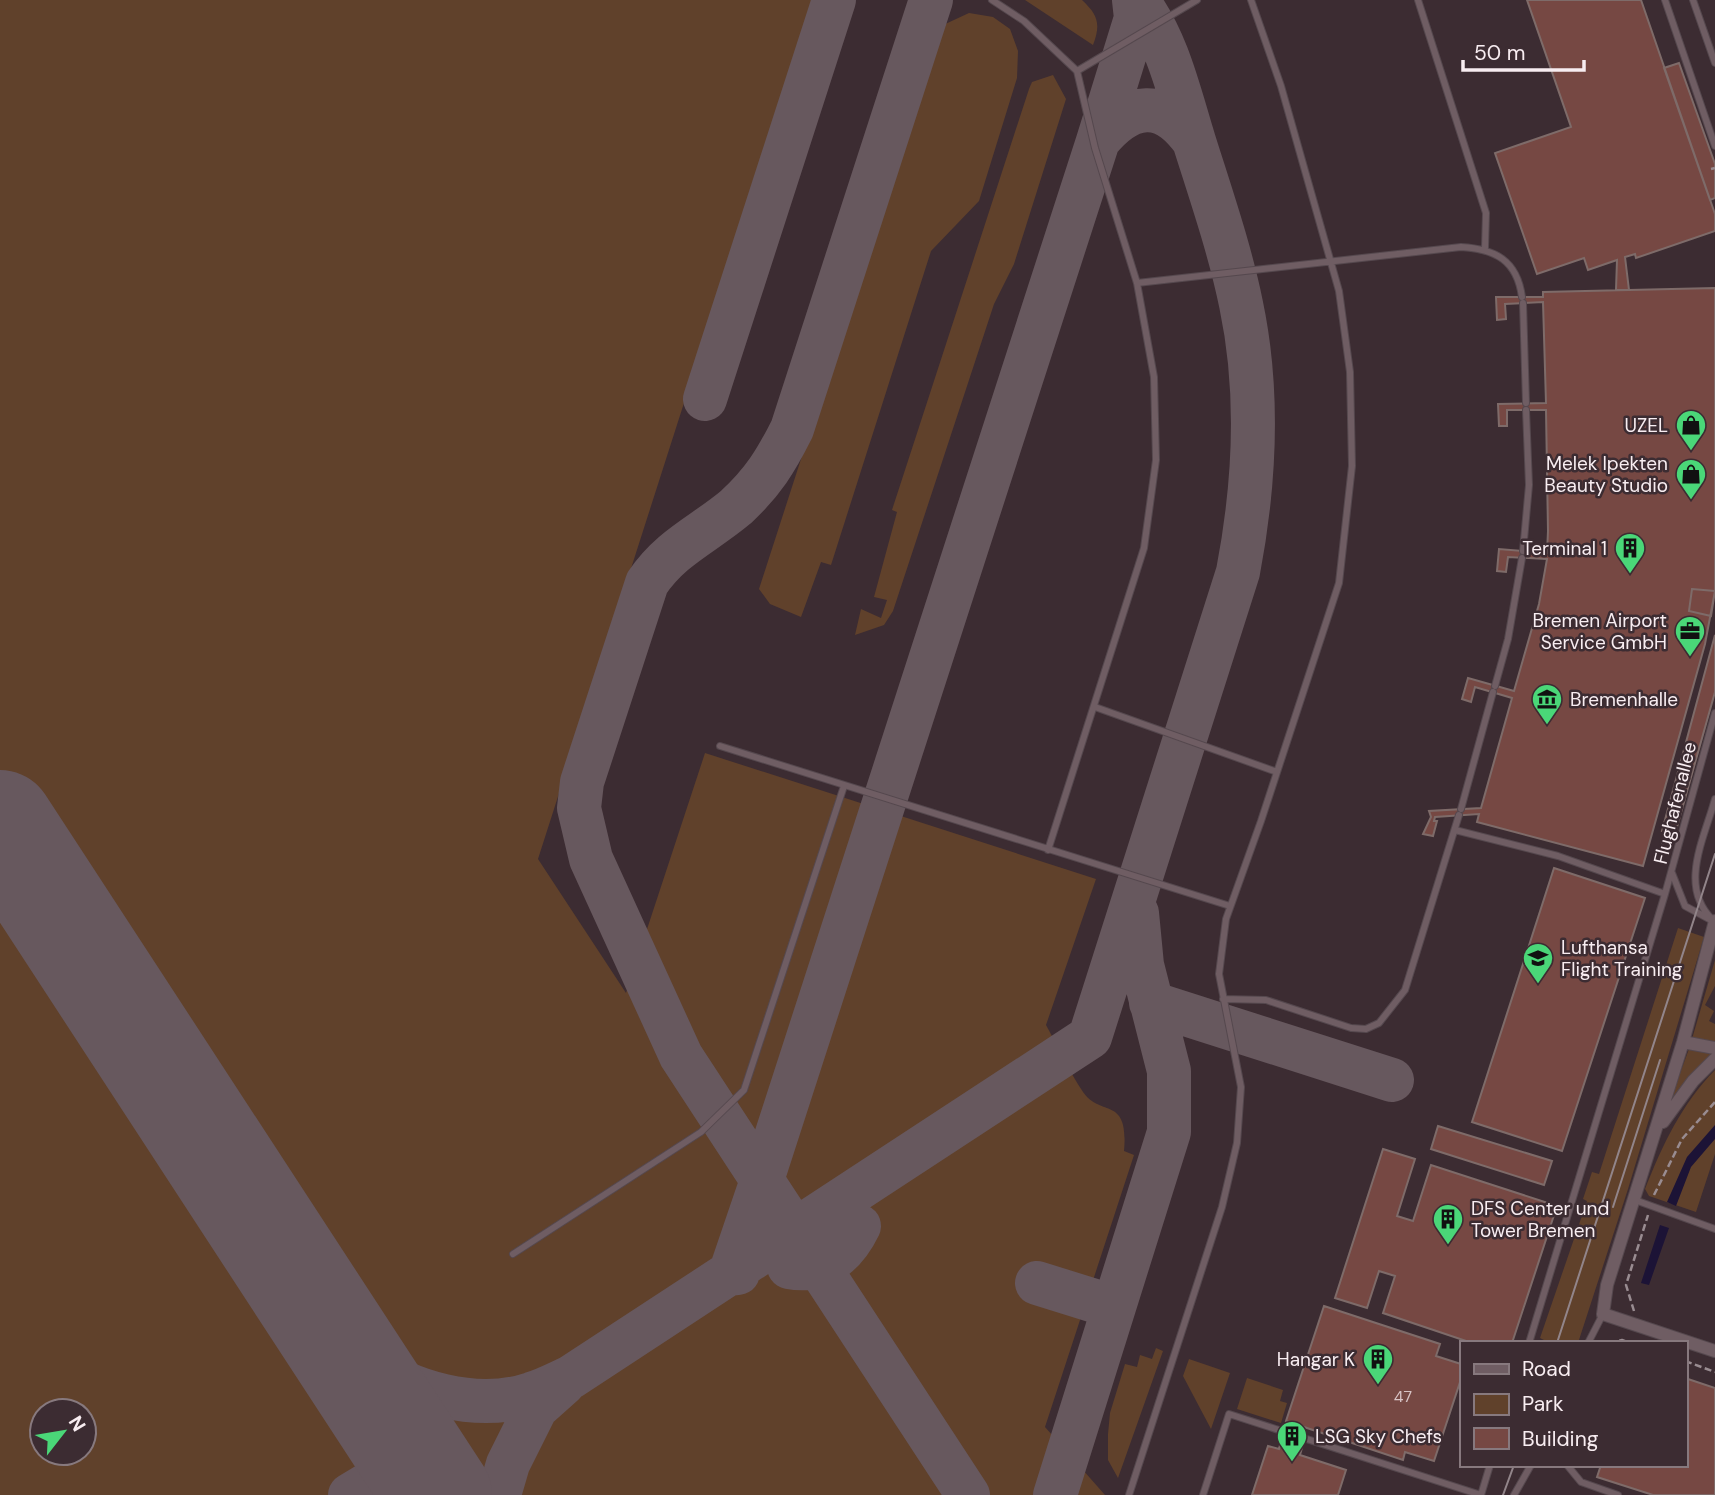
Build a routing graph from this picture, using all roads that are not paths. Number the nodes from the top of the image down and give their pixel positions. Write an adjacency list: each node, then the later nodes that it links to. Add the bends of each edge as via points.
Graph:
1 (992, 0): 8 (lane, via 1024,21)
2 (1197, 0): 8 (lane)
3 (1251, 0): 11 (lane, via 1281,86)
4 (1418, 0): 10 (lane, via 1486,213)
5 (1665, 0): 9 (lane)
6 (1693, 0): 7 (lane)
7 (1715, 63)
8 (1077, 71): 12 (lane, via 1095,148)
9 (1715, 146)
10 (1485, 248): 11 (lane); 19 (lane, via 1508,262 1520,283 1529,485 1508,639)
11 (1330, 260): 12 (lane); 16 (lane, via 1350,372 1352,466 1346,530 1339,583)
12 (1137, 283): 13 (lane, via 1154,377 1156,460 1144,548)
13 (1095, 707): 16 (lane); 20 (lane)
14 (1715, 713): 21 (lane, Flughafenallee)
15 (720, 746): 17 (lane)
16 (1278, 772): 23 (lane)
17 (844, 786): 20 (lane); 32 (lane, via 744,1090 701,1132)
18 (1715, 799): 24 (lane, Flughafenallee, via 1694,875 1699,905)
19 (1455, 830): 22 (lane, via 1558,856); 25 (lane, via 1405,990 1379,1023 1351,1028 1266,1000)
20 (1048, 850): 23 (lane)
21 (1671, 871): 22 (lane); 24 (lane, Flughafenallee, via 1685,905)
22 (1665, 894): 34 (lane)
23 (1230, 906): 25 (lane, via 1219,974)
24 (1714, 920): 26 (street)
25 (1223, 999): 42 (lane, via 1241,1087 1237,1143 1222,1207)
26 (1683, 1042): 27 (street); 29 (street)
27 (1715, 1048)
28 (1715, 1059): 29 (street)
29 (1655, 1134): 30 (street)
30 (1634, 1200): 31 (lane); 33 (street, via 1607,1285)
31 (1715, 1229)
32 (513, 1254)
33 (1603, 1314): 35 (lane); 36 (street)
34 (1530, 1341)
35 (1589, 1341)
36 (1685, 1341)
37 (1687, 1342): 38 (street)
38 (1715, 1351)
39 (1489, 1467): 44 (lane)
40 (1530, 1467): 45 (lane)
41 (1569, 1467): 46 (lane, via 1581,1482)
42 (1129, 1495)
43 (1203, 1495): 44 (lane, via 1229,1414)
44 (1481, 1495)
45 (1514, 1495)
46 (1618, 1495)

